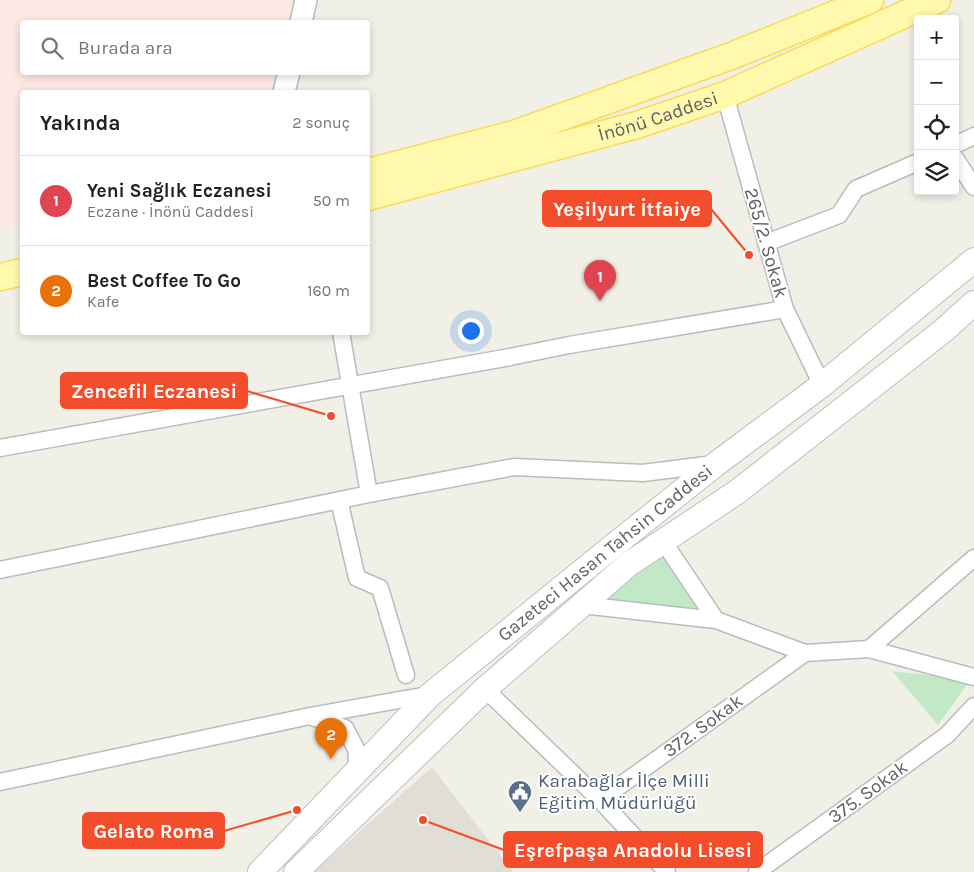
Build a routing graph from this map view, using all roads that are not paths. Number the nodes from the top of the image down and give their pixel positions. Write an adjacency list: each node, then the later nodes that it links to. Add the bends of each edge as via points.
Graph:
1 (306, 0): 4 (street)
2 (870, 0): 12 (main road, İnönü Caddesi, via 731,56 514,134)
3 (937, 0): 7 (main road, İnönü Caddesi)
4 (301, 20)
5 (288, 75): 6 (street)
6 (284, 90)
7 (725, 95): 14 (main road, İnönü Caddesi, via 637,125); 15 (street, 265/2. Sokak)
8 (974, 136): 9 (street)
9 (959, 143)
10 (914, 164): 15 (street, via 856,189 840,215)
11 (959, 164): 13 (street)
12 (370, 171)
13 (974, 187)
14 (370, 196)
15 (766, 243): 20 (street, 265/2. Sokak)
16 (974, 260): 23 (main road, Gazeteci Hasan Tahsin Caddesi)
17 (20, 272): 18 (main road)
18 (0, 277)
19 (974, 303): 28 (main road, Gazeteci Hasan Tahsin Caddesi, via 943,331 737,492)
20 (785, 309): 22 (street); 23 (street, 265/2. Sokak)
21 (342, 335): 22 (street)
22 (350, 385): 24 (street); 26 (street)
23 (822, 385): 25 (main road, Gazeteci Hasan Tahsin Caddesi)
24 (0, 448)
25 (716, 464): 26 (street, via 643,473 514,467); 38 (main road, Gazeteci Hasan Tahsin Caddesi)
26 (369, 494): 27 (street)
27 (339, 500): 30 (street); 35 (street, via 357,578 380,588)
28 (663, 542): 31 (main road, Gazeteci Hasan Tahsin Caddesi, via 630,564); 32 (street)
29 (974, 558): 33 (street)
30 (0, 570)
31 (582, 606): 32 (street); 37 (main road, Gazeteci Hasan Tahsin Caddesi)
32 (716, 620): 34 (street)
33 (869, 649): 34 (street); 36 (street)
34 (805, 653): 43 (street, 372. Sokak)
35 (406, 676)
36 (974, 677)
37 (485, 689): 43 (street); 45 (main road, Gazeteci Hasan Tahsin Caddesi)
38 (430, 696): 40 (street); 41 (main road, Gazeteci Hasan Tahsin Caddesi)
39 (974, 706): 47 (street, 375. Sokak, via 947,735)
40 (310, 716): 41 (street, via 345,728 357,751); 42 (street)
41 (356, 774): 44 (main road, Gazeteci Hasan Tahsin Caddesi)
42 (0, 782)
43 (600, 800): 46 (street)
44 (260, 872)
45 (296, 872)
46 (667, 872)
47 (758, 872)

